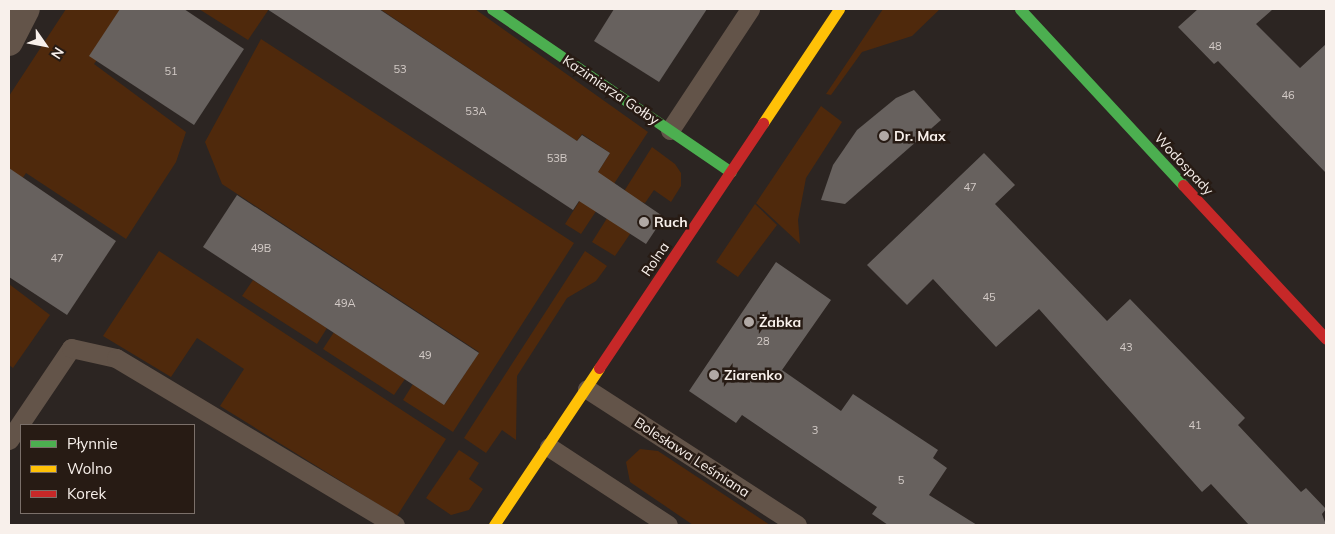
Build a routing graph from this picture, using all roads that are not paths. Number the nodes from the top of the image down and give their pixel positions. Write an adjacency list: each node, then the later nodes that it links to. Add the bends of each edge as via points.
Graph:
1 (26, 9): 6 (street)
2 (492, 9): 7 (street, Kazimierza Gołby)
3 (750, 9): 7 (lane)
4 (839, 9): 8 (street, Rolna)
5 (1020, 9): 9 (street, Wodospady)
6 (9, 42)
7 (670, 130): 8 (street, Kazimierza Gołby)
8 (731, 172): 10 (street, Rolna)
9 (1326, 339)
10 (587, 389): 12 (street, Rolna); 16 (lane, Bolesława Leśmiana)
11 (9, 440): 13 (lane, via 71,348 116,358)
12 (548, 447): 14 (street, Rolna); 15 (lane)
13 (395, 525)
14 (494, 525)
15 (668, 525)
16 (797, 525)

